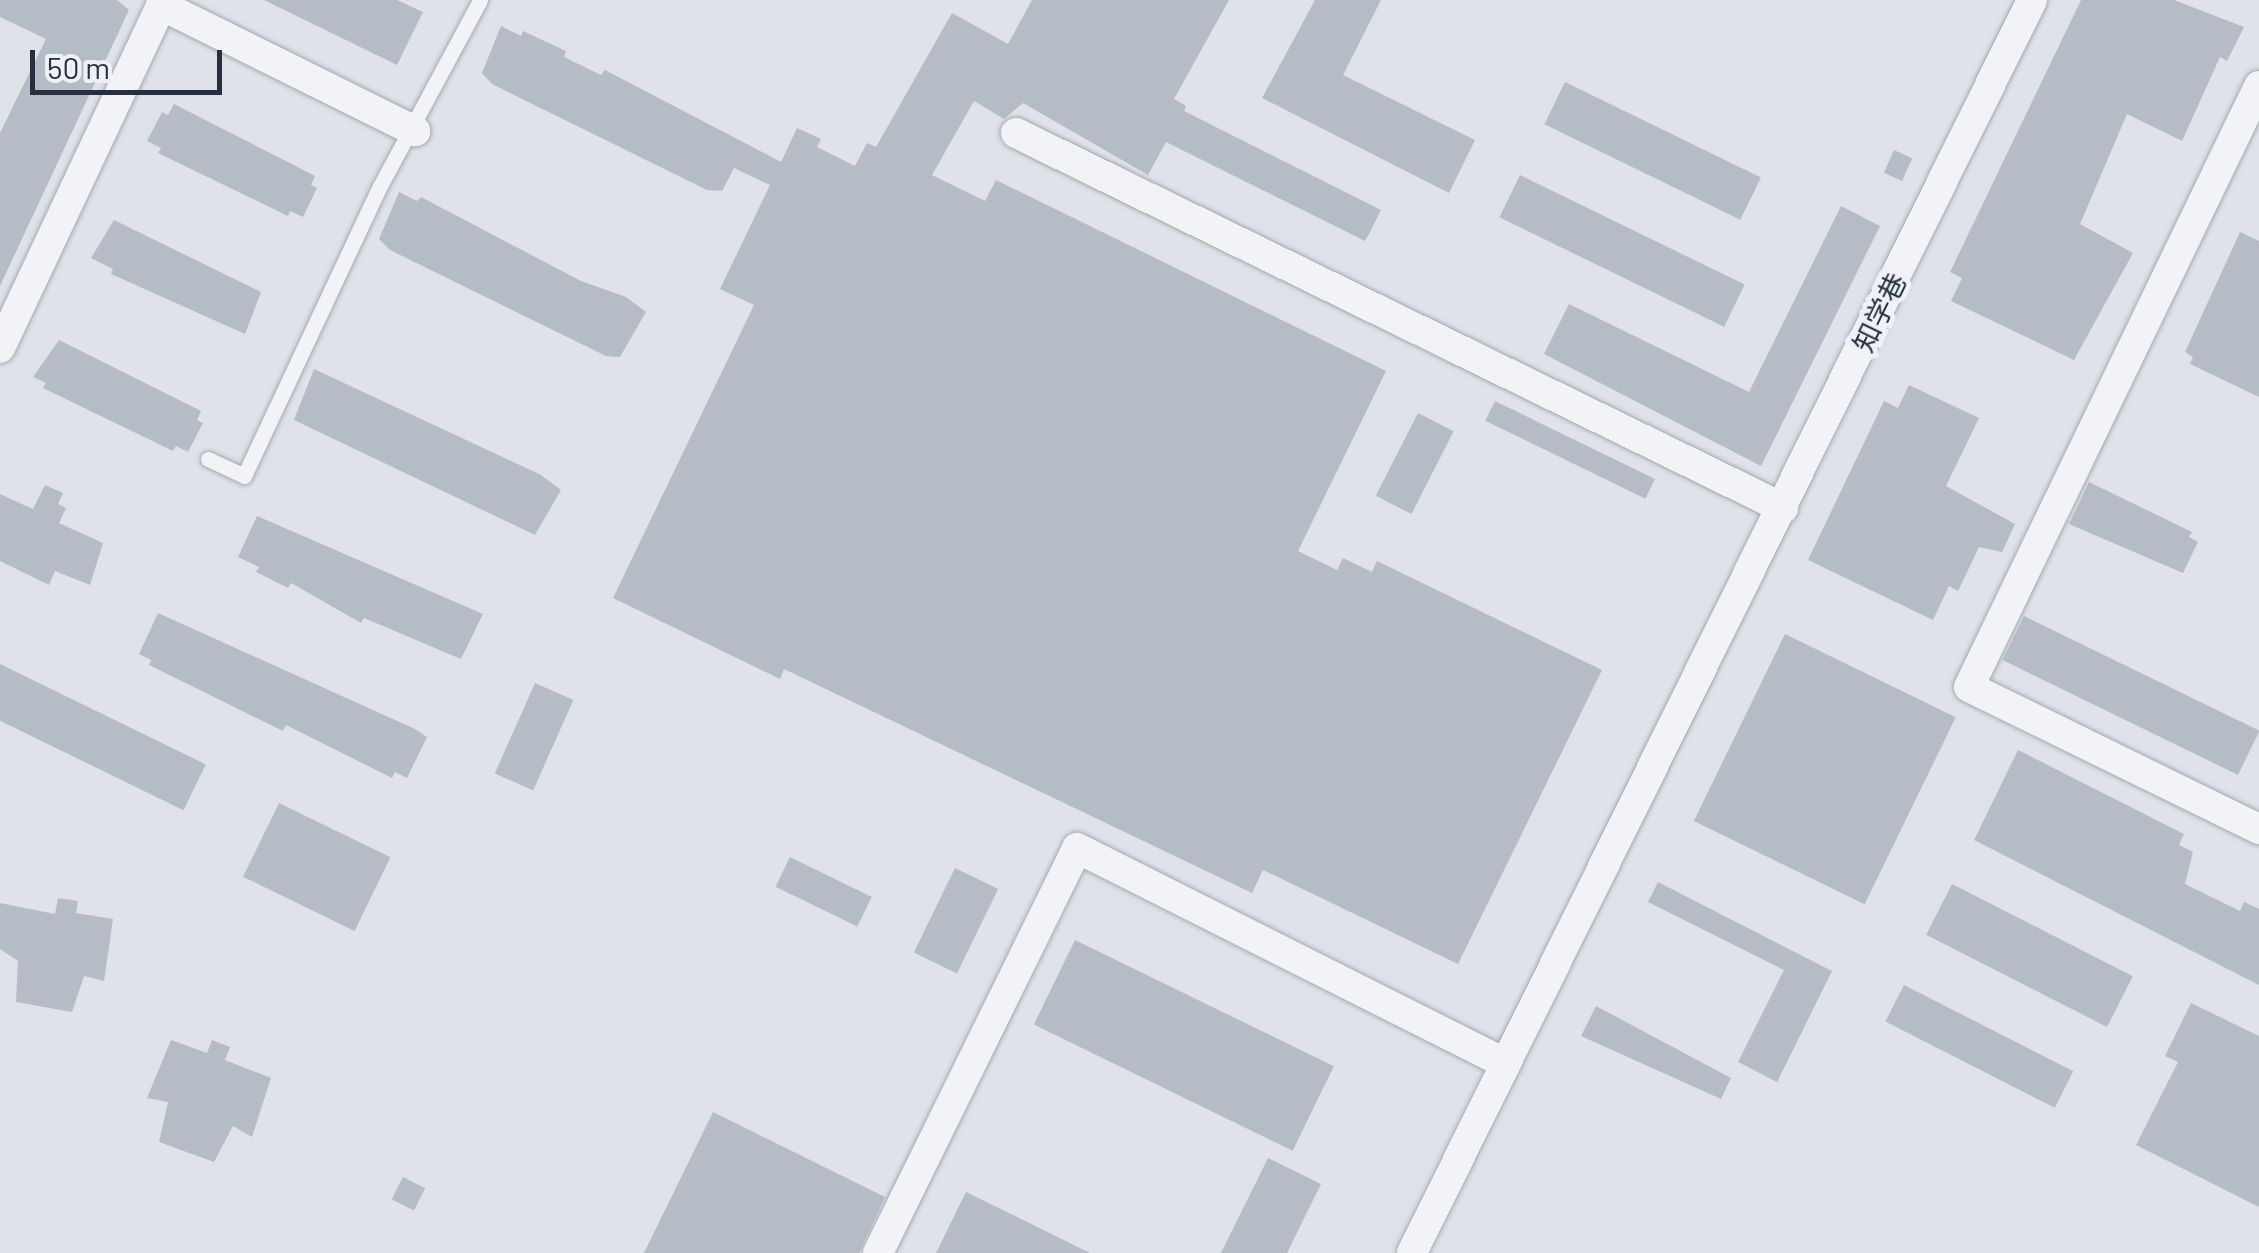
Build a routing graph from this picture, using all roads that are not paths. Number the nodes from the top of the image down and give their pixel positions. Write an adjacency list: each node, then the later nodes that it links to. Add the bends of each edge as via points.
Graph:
1 (480, 0): 5 (lane)
2 (2032, 0): 9 (street, 知学巷)
3 (162, 3): 5 (street); 7 (street)
4 (2259, 86): 10 (street, via 1969,687)
5 (414, 131): 8 (lane, via 380,186 244,476)
6 (1016, 133): 9 (street)
7 (0, 348)
8 (208, 459)
9 (1783, 508): 11 (street, 知学巷)
10 (2259, 830)
11 (1506, 1064): 12 (street, via 1077,848); 13 (street, 知学巷)
12 (878, 1253)
13 (1412, 1253)

